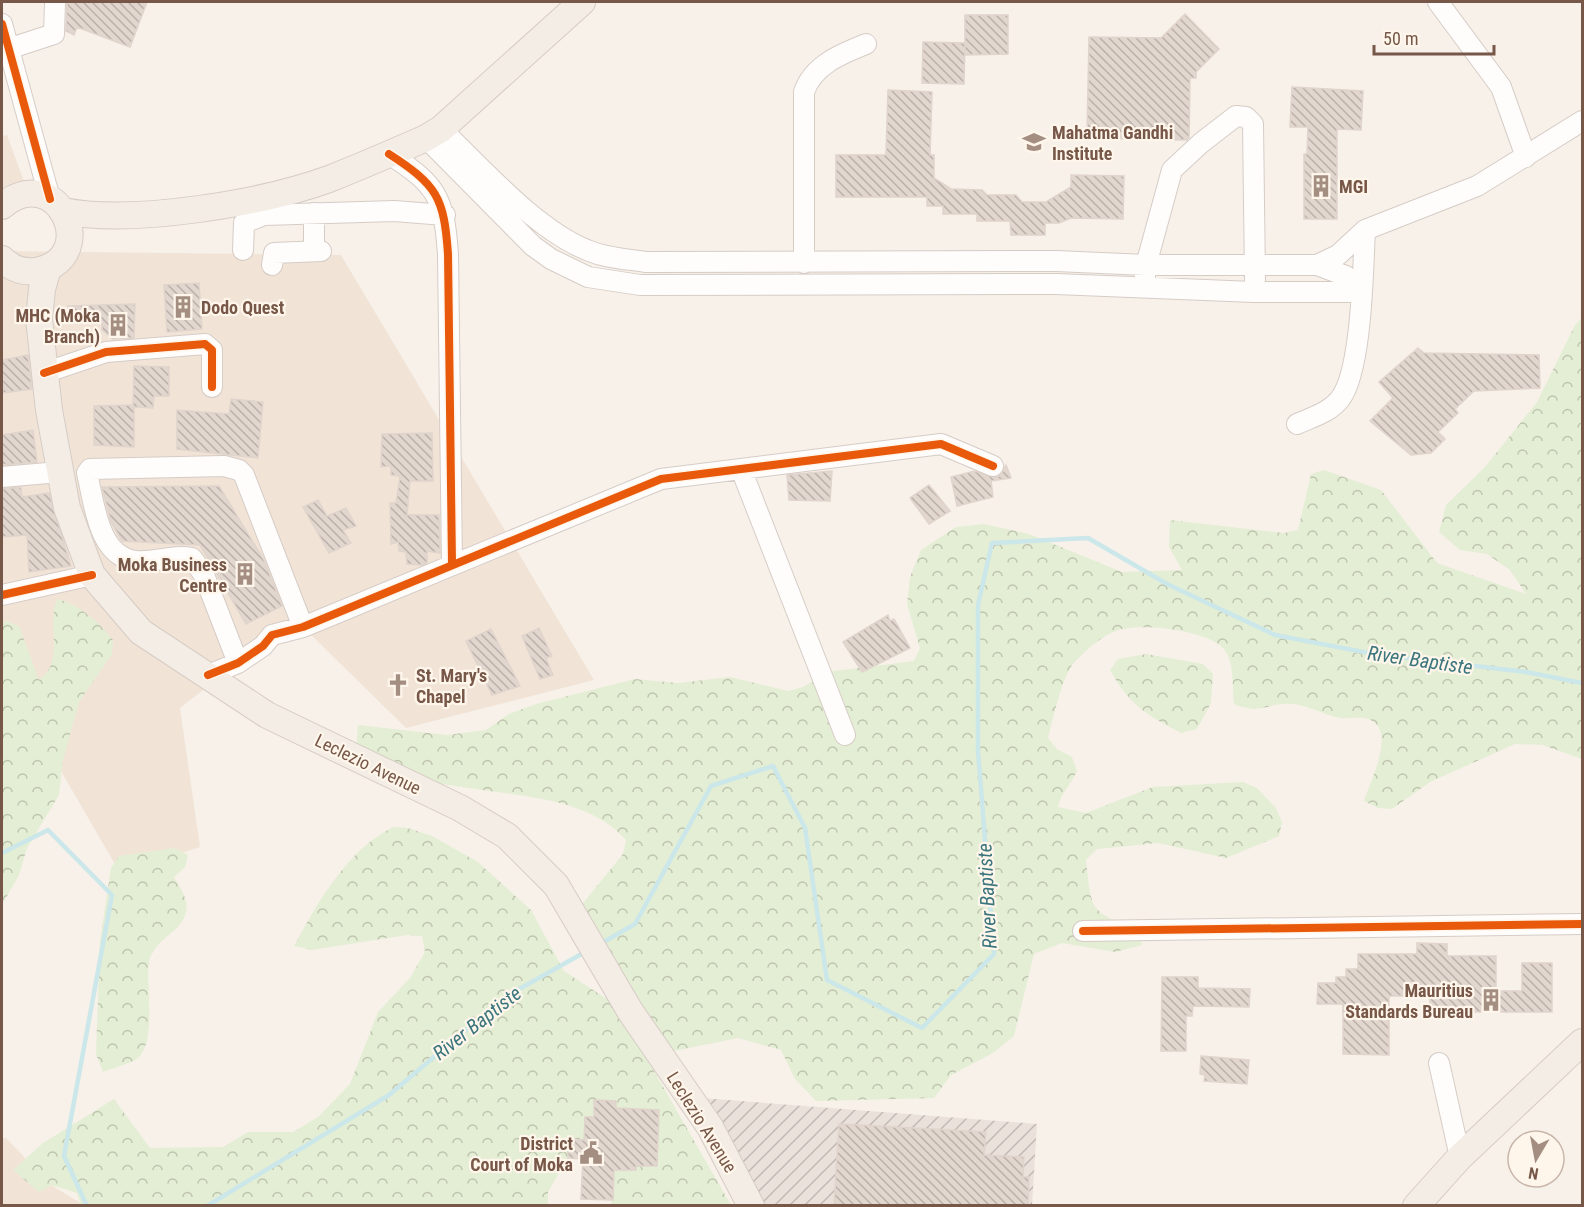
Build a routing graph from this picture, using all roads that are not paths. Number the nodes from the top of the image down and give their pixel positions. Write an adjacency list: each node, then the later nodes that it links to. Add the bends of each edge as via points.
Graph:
1 (55, 2): 6 (street, via 54,34)
2 (582, 2): 8 (main road)
3 (1438, 2): 10 (street, via 1501,87)
4 (2, 24): 6 (street)
5 (866, 44): 19 (street, via 819,68 804,92)
6 (8, 49): 11 (street)
7 (1582, 121): 10 (street)
8 (434, 134): 9 (main road); 19 (street, via 555,234 590,252 646,262); 26 (street, via 533,246 567,269 588,277 640,285 1056,284)
9 (389, 154): 14 (street, via 428,181); 15 (main road, via 327,179 265,196 186,210)
10 (1526, 157): 16 (street, via 1477,186)
11 (48, 201): 12 (main road, via 19,195); 15 (main road); 17 (main road, via 68,220)
12 (2, 206)
13 (314, 213): 14 (street, via 394,211); 18 (street, via 264,215 247,220 243,227); 21 (street, via 317,251 274,253)
14 (445, 215): 37 (street)
15 (109, 216): 17 (main road)
16 (1365, 230): 23 (street, via 1338,255); 28 (street)
17 (69, 239): 25 (main road, via 62,256)
18 (243, 250)
19 (804, 263): 22 (street, via 1056,261)
20 (11, 265): 25 (main road, via 29,272); 29 (main road, Leclezio Avenue)
21 (272, 265)
22 (1146, 265): 24 (street); 24 (street, via 1172,170 1236,116 1246,117 1253,124); 26 (street)
23 (1317, 265): 24 (street); 28 (street, via 1346,276)
24 (1256, 266): 27 (street)
25 (48, 268): 29 (main road, Leclezio Avenue)
26 (1144, 289): 27 (street)
27 (1254, 292): 28 (street)
28 (1362, 292): 32 (street, via 1352,369 1341,398 1326,412)
29 (39, 319): 30 (main road, Leclezio Avenue)
30 (44, 373): 31 (street, via 106,352 205,344 212,350); 35 (main road, Leclezio Avenue)
31 (212, 387)
32 (1297, 424)
33 (993, 466): 34 (street, via 941,444)
34 (741, 469): 37 (street, via 661,479); 43 (street)
35 (59, 472): 36 (street); 38 (main road, Leclezio Avenue, via 70,518)
36 (2, 477)
37 (452, 564): 40 (street)
38 (92, 576): 39 (street); 42 (main road, Leclezio Avenue, via 141,632)
39 (2, 596)
40 (303, 627): 41 (street, via 267,640); 41 (street, via 239,470 224,466 90,469 87,473 99,530 117,552 135,561 192,558 204,575)
41 (238, 663): 42 (street)
42 (208, 675): 49 (main road, Leclezio Avenue, via 267,715 460,808 507,836 556,885 630,1011 710,1127)
43 (845, 735)
44 (1582, 924): 45 (street)
45 (1083, 931)
46 (1582, 1042): 48 (main road)
47 (1439, 1063): 48 (street)
48 (1460, 1157): 50 (main road)
49 (751, 1206)
50 (1416, 1206)

